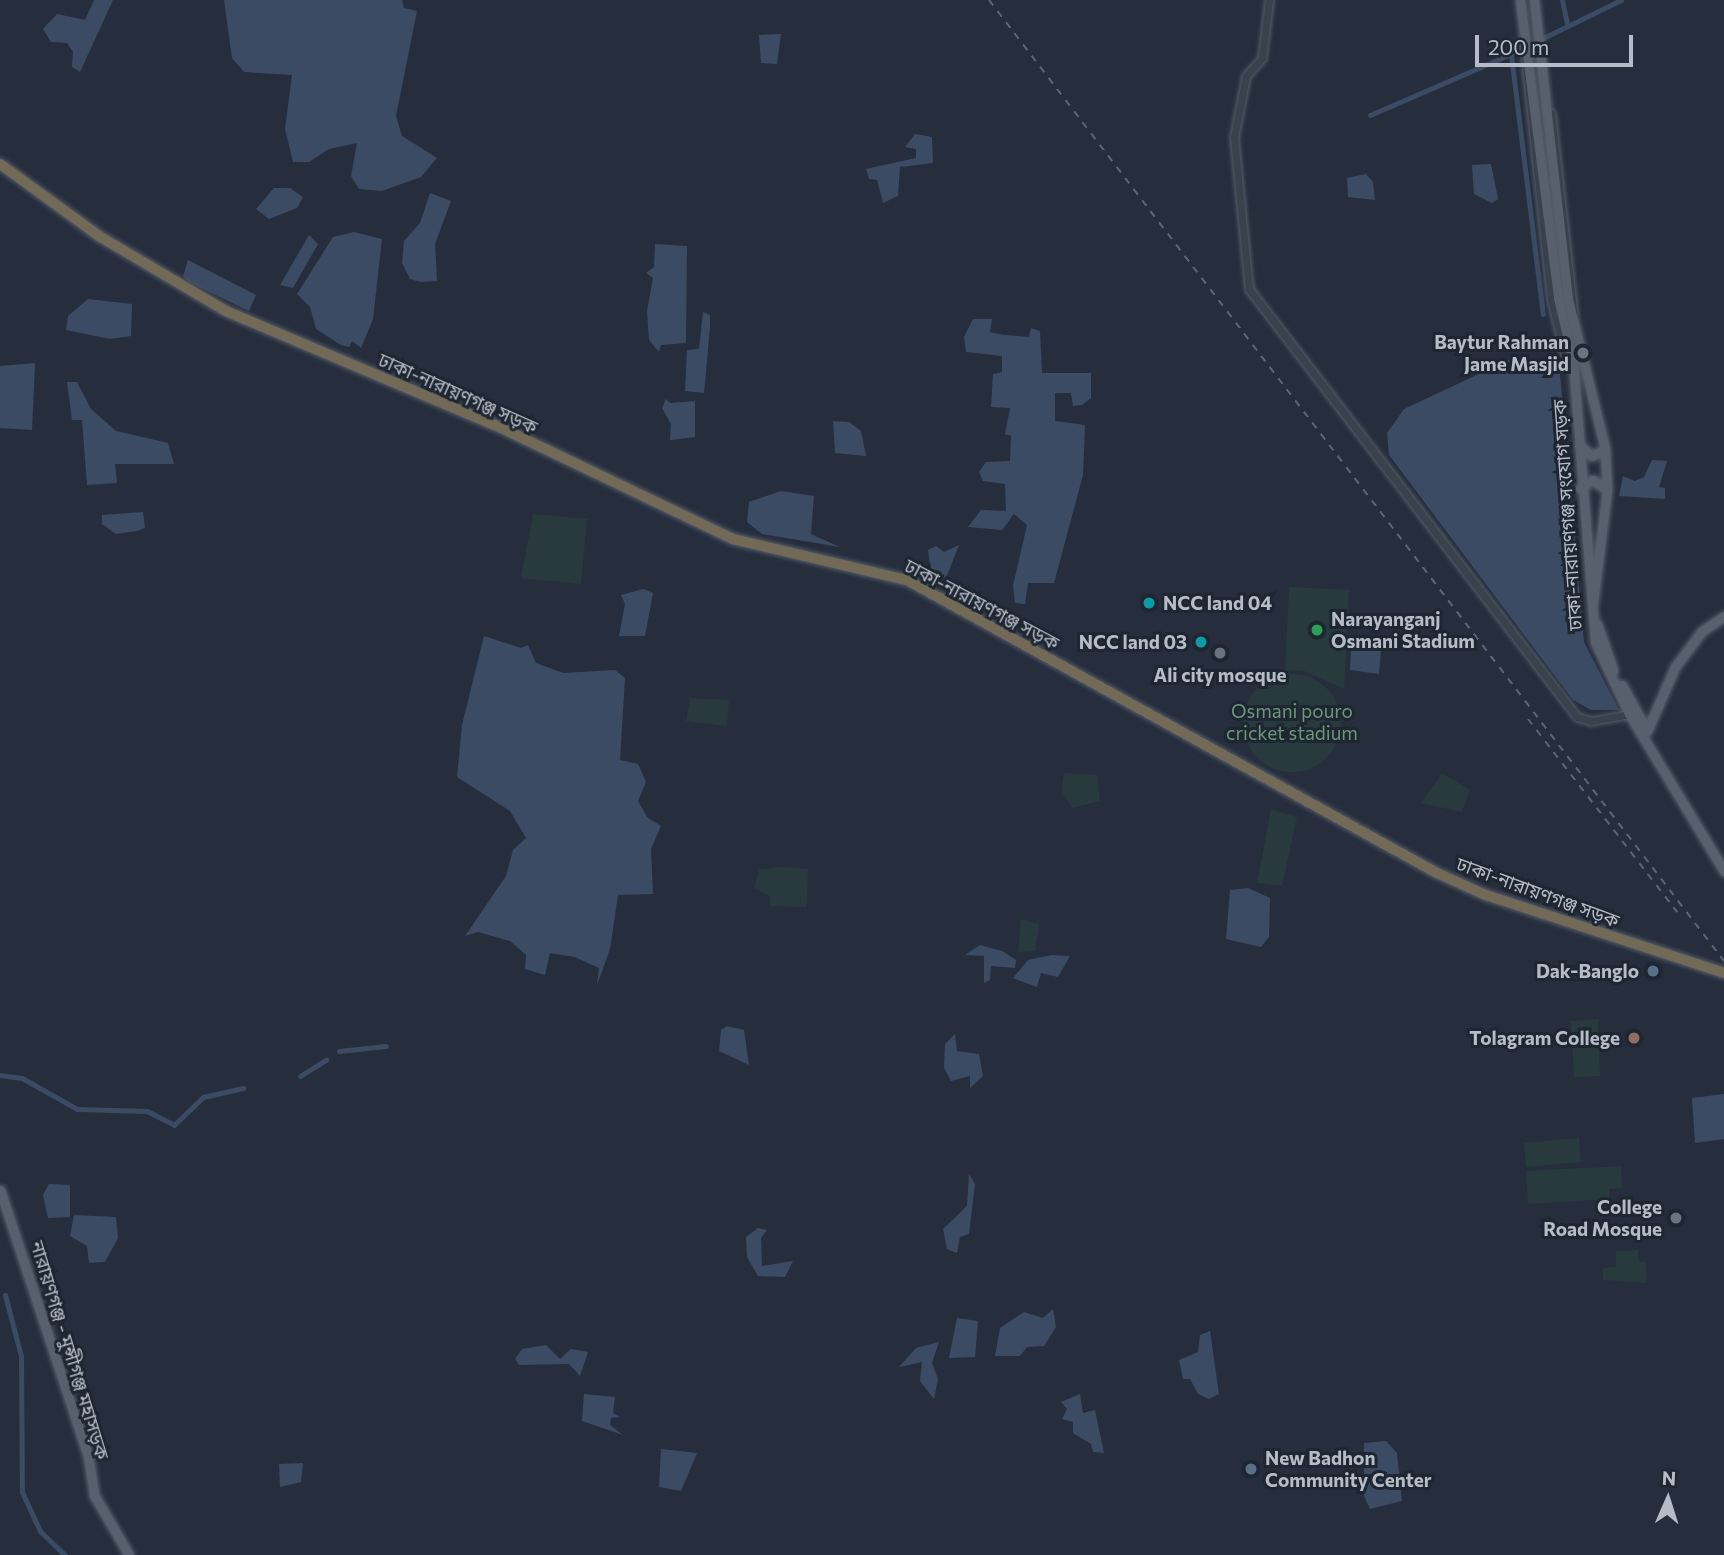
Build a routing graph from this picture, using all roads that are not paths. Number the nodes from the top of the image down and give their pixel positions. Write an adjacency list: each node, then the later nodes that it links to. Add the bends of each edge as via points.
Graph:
1 (1269, 0): 11 (street, via 1262,58 1246,76 1234,138 1249,289 1577,717 1591,721)
2 (1520, 0): 4 (main road, ঢাকা-নারায়ণগঞ্জ সংযোগ সড়ক)
3 (1534, 0): 4 (main road, ঢাকা-নারায়ণগঞ্জ সংযোগ সড়ক)
4 (1530, 29): 6 (main road, ঢাকা-নারায়ণগঞ্জ সংযোগ সড়ক, via 1558,298 1573,362); 7 (main road, ঢাকা-নারায়ণগঞ্জ সংযোগ সড়ক, via 1573,321)
5 (0, 164): 15 (highway, ঢাকা-নারায়ণগঞ্জ সড়ক, via 99,236 226,311 495,425 733,539 907,580 1434,872)
6 (1579, 445): 7 (main road, via 1590,456); 8 (main road, ঢাকা-নারায়ণগঞ্জ সংযোগ সড়ক)
7 (1605, 449): 9 (main road, ঢাকা-নারায়ণগঞ্জ সংযোগ সড়ক)
8 (1580, 488): 9 (main road, via 1592,480); 11 (main road, ঢাকা-নারায়ণগঞ্জ সংযোগ সড়ক, via 1591,623)
9 (1607, 489): 12 (main road, ঢাকা-নারায়ণগঞ্জ সংযোগ সড়ক, via 1595,615 1614,670)
10 (1724, 616): 12 (main road, via 1702,631 1675,667)
11 (1629, 714): 14 (main road, ঢাকা-নারায়ণগঞ্জ সংযোগ সড়ক)
12 (1647, 731): 13 (main road, ঢাকা-নারায়ণগঞ্জ সংযোগ সড়ক)
13 (1724, 861)
14 (1724, 871)
15 (1642, 948): 16 (highway, ঢাকা-নারায়ণগঞ্জ সড়ক); 17 (highway, ঢাকা-নারায়ণগঞ্জ সড়ক, via 1686,969)
16 (1724, 973)
17 (1724, 979)
18 (0, 1190): 19 (main road, নারায়ণগঞ্জ - মুন্সীগঞ্জ মহাসড়ক, via 88,1456 94,1495)
19 (129, 1555)

